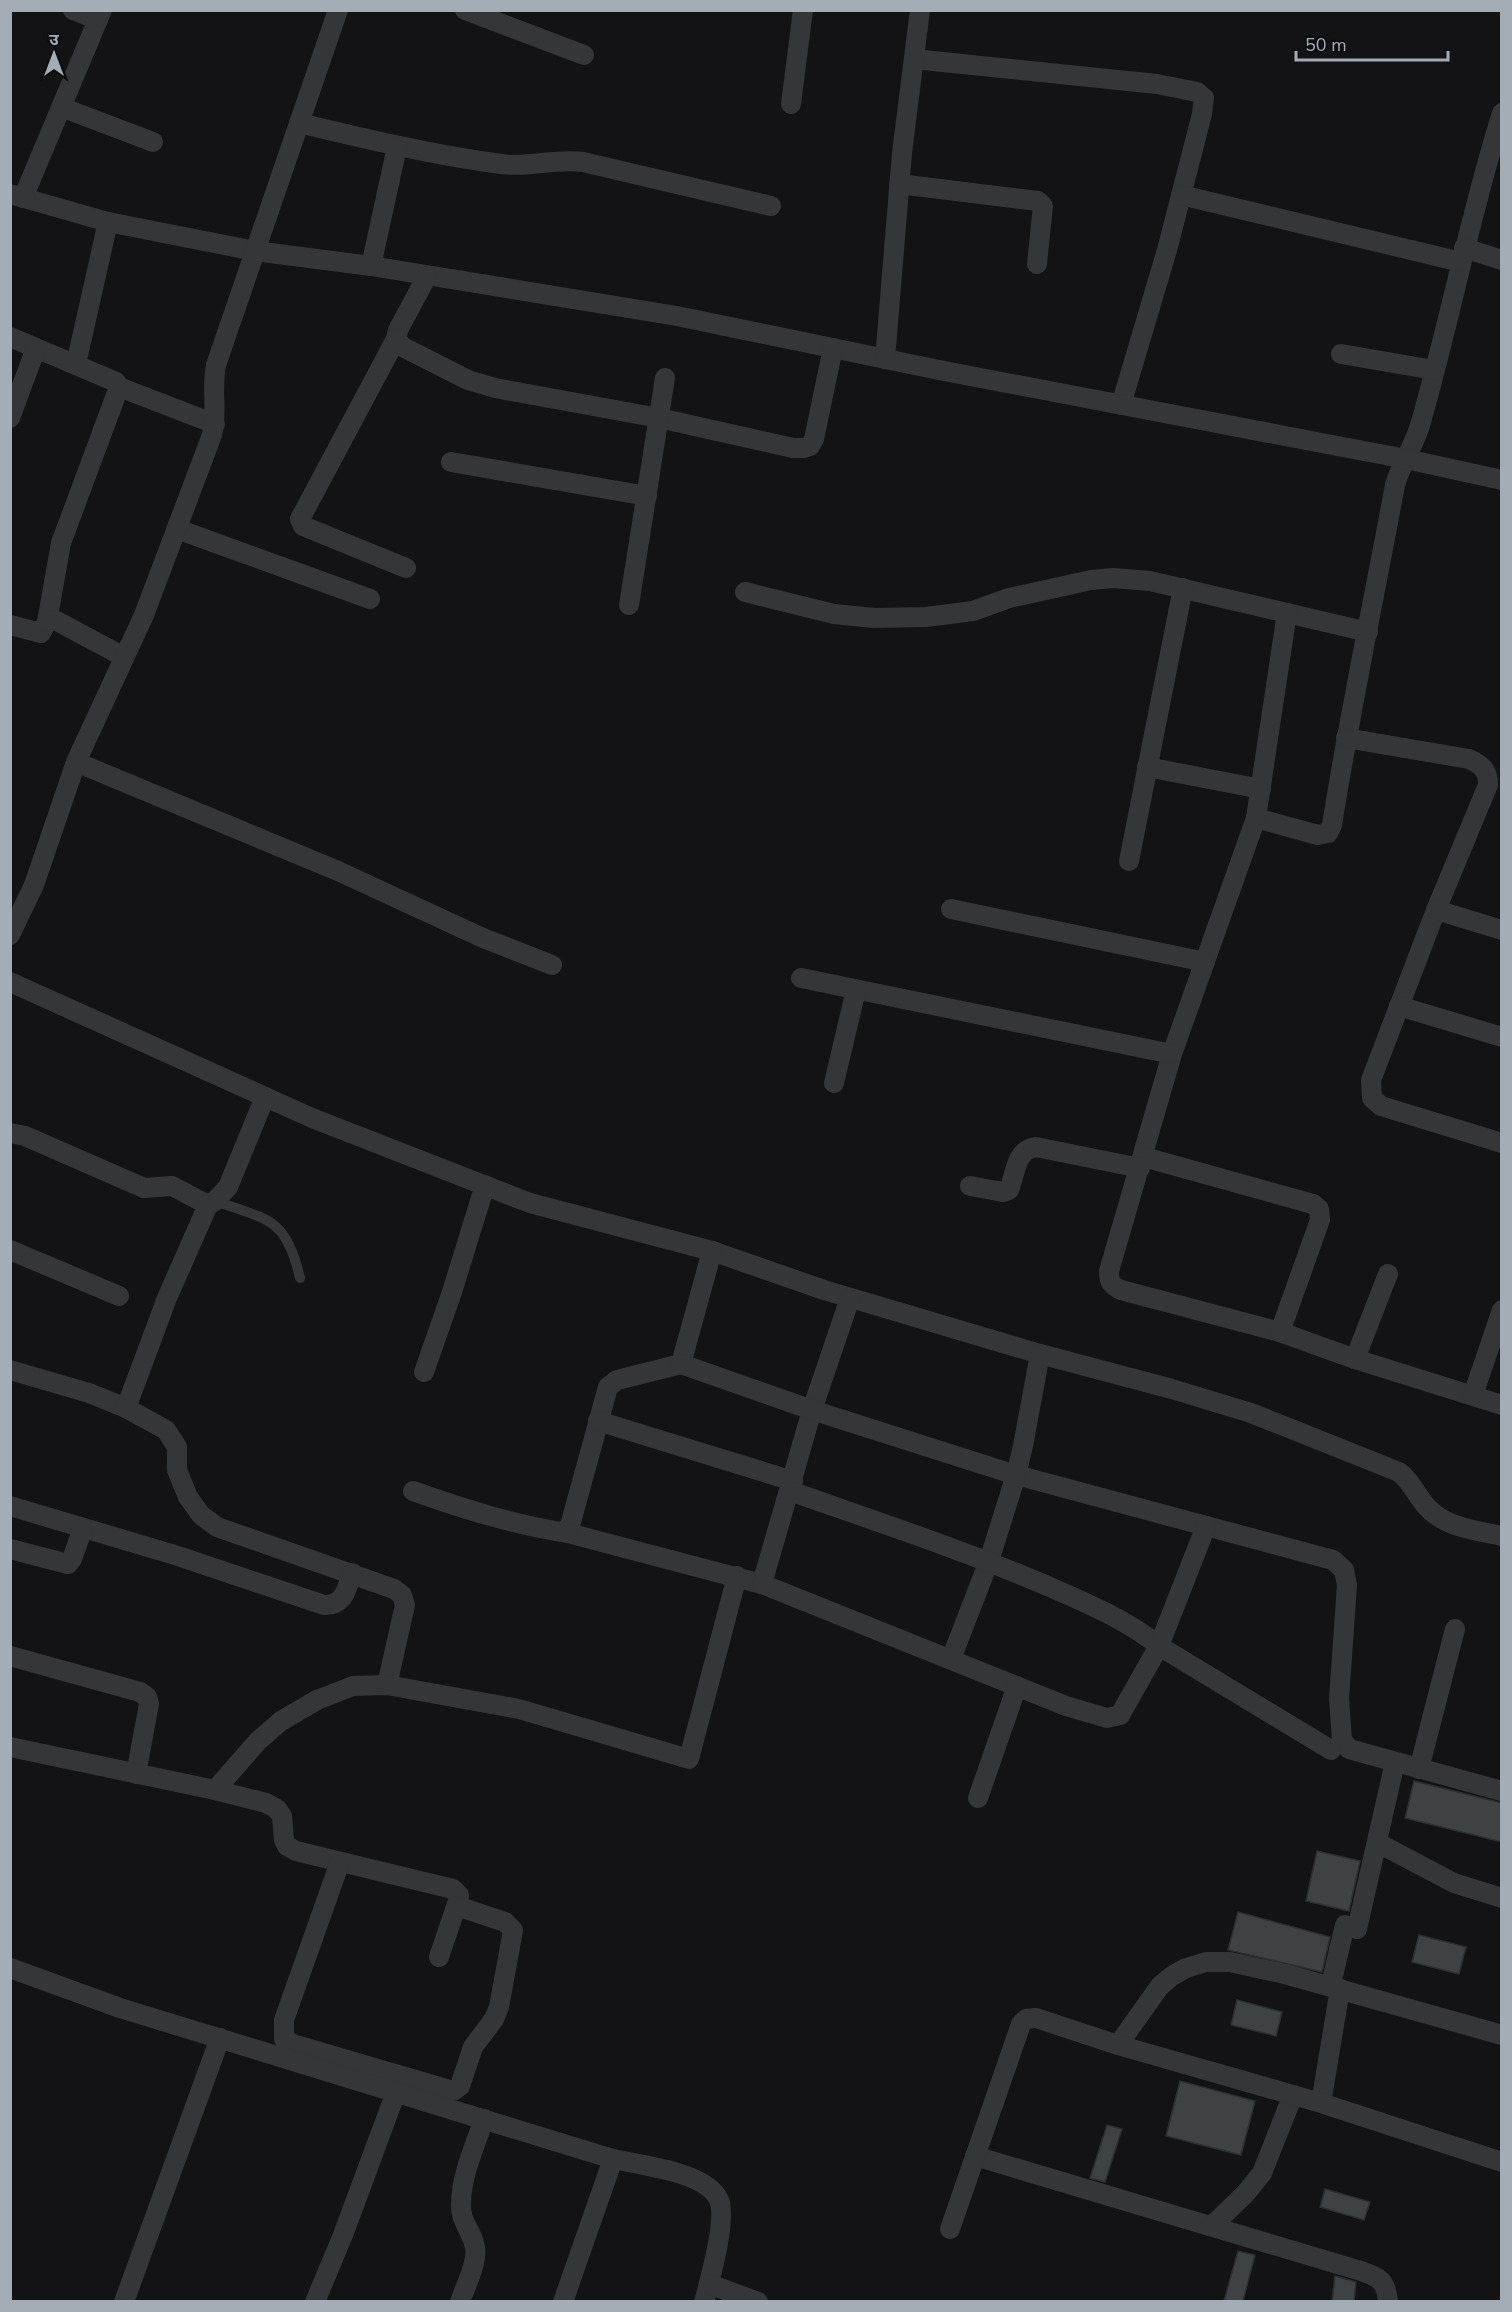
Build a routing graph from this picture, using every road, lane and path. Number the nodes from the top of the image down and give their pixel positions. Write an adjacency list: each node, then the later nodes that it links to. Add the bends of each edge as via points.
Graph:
1 (73, 10): 6 (street)
2 (338, 10): 12 (street)
3 (465, 10): 7 (street)
4 (803, 10): 9 (street)
5 (920, 10): 8 (street)
6 (100, 15): 10 (street)
7 (584, 55)
8 (914, 59): 16 (street); 17 (street, via 1157,84 1197,92 1204,98 1202,114)
9 (791, 104)
10 (62, 106): 13 (street); 18 (street)
11 (1502, 113): 15 (street)
12 (299, 123): 14 (street); 21 (street)
13 (153, 142)
14 (397, 147): 19 (street, via 522,166 576,161); 25 (street)
15 (1494, 166): 22 (street)
16 (899, 184): 24 (street, via 1038,201 1043,206 1043,218); 32 (street)
17 (1181, 195): 22 (street); 37 (street)
18 (17, 196): 20 (street)
19 (771, 206)
20 (108, 222): 21 (street); 33 (street)
21 (255, 250): 25 (street); 40 (street, via 216,365)
22 (1462, 255): 23 (street); 34 (street)
23 (1502, 260)
24 (1037, 264)
25 (371, 266): 26 (street)
26 (427, 276): 28 (street); 30 (street, via 677,316)
27 (10, 337): 29 (street)
28 (396, 339): 39 (street, via 468,380); 46 (street, via 300,519 303,526)
29 (36, 348): 33 (street); 38 (street)
30 (833, 348): 32 (street); 39 (street, via 810,446 793,448)
31 (1341, 354): 34 (street)
32 (885, 359): 37 (street)
33 (76, 364): 36 (street)
34 (1434, 370): 41 (street, via 1421,424)
35 (665, 378): 39 (street)
36 (119, 387): 40 (street); 52 (street, via 61,543)
37 (1121, 405): 41 (street)
38 (10, 418)
39 (659, 418): 44 (street)
40 (215, 424): 45 (street)
41 (1406, 459): 43 (street); 54 (street, via 1395,485)
42 (451, 462): 44 (street)
43 (1502, 480)
44 (647, 496): 50 (street)
45 (177, 529): 49 (street); 55 (street)
46 (406, 567)
47 (1183, 588): 48 (street, via 1131,579 1091,580 1009,598 973,611 874,618 834,614); 51 (street); 58 (street)
48 (746, 592)
49 (370, 599)
50 (629, 605)
51 (1287, 613): 54 (street); 59 (street)
52 (47, 622): 53 (street, via 41,633); 55 (street, via 55,620)
53 (10, 625)
54 (1368, 632): 56 (street)
55 (124, 657): 57 (street)
56 (1346, 738): 60 (street, via 1328,833 1318,835); 63 (street, via 1469,759 1481,764 1488,774 1488,785)
57 (76, 762): 65 (street, via 34,885); 67 (street)
58 (1147, 767): 59 (street); 61 (street)
59 (1261, 789): 60 (street)
60 (1256, 818): 66 (street)
61 (1129, 861)
62 (951, 909): 66 (street)
63 (1436, 910): 64 (street); 71 (street)
64 (1502, 930)
65 (10, 935)
66 (1205, 962): 73 (street)
67 (552, 965)
68 (801, 978): 70 (street)
69 (10, 982): 75 (street)
70 (856, 990): 73 (street); 74 (street)
71 (1398, 1006): 72 (street); 77 (street, via 1371,1080 1372,1098 1381,1106)
72 (1502, 1037)
73 (1172, 1054): 78 (street)
74 (834, 1083)
75 (265, 1097): 79 (street); 81 (street, via 228,1187)
76 (10, 1133): 81 (street, via 144,1188 172,1186)
77 (1502, 1143)
78 (1142, 1163): 80 (street, via 1026,1148 1009,1190); 89 (street, via 1109,1271 1112,1286); 89 (street, via 1313,1203 1319,1209 1320,1220)
79 (485, 1185): 83 (street, via 530,1203); 94 (street)
80 (970, 1186)
81 (212, 1203): 85 (lane, via 272,1222 284,1233 294,1252); 97 (street, via 167,1298)
82 (10, 1250): 86 (street)
83 (712, 1251): 87 (street); 92 (street)
84 (1389, 1274): 91 (street)
85 (300, 1278)
86 (119, 1296)
87 (850, 1298): 90 (street); 98 (street)
88 (1502, 1310): 95 (street)
89 (1280, 1332): 91 (street)
90 (1040, 1354): 100 (street); 107 (street, via 1251,1413 1399,1472 1443,1520)
91 (1355, 1359): 95 (street)
92 (681, 1364): 98 (street); 99 (street, via 617,1380 608,1387)
93 (10, 1370): 97 (street)
94 (424, 1371)
95 (1473, 1395): 96 (street)
96 (1502, 1405)
97 (126, 1408): 110 (street, via 166,1430 177,1447 177,1470 188,1497 201,1515 217,1527)
98 (812, 1410): 100 (street); 101 (street)
99 (598, 1421): 101 (street); 106 (street)
100 (1016, 1475): 104 (street); 109 (street)
101 (792, 1486): 109 (street); 112 (street)
102 (413, 1491): 106 (street, via 483,1515)
103 (10, 1506): 105 (street)
104 (1206, 1526): 114 (street); 121 (street, via 1333,1560 1344,1570 1347,1585 1339,1699 1342,1740 1349,1749)
105 (83, 1527): 108 (street, via 68,1564); 110 (street, via 324,1605 338,1603 344,1597)
106 (568, 1533): 111 (street)
107 (1502, 1536)
108 (10, 1550)
109 (989, 1561): 114 (street, via 1115,1616); 116 (street)
110 (352, 1573): 117 (street, via 402,1595 405,1605)
111 (737, 1576): 112 (street); 117 (street, via 689,1759 519,1709)
112 (762, 1584): 116 (street)
113 (1455, 1629): 122 (street)
114 (1159, 1646): 118 (street, via 1120,1715 1092,1715); 120 (street)
115 (10, 1656): 123 (street, via 147,1696 149,1704)
116 (951, 1659): 118 (street)
117 (387, 1684): 124 (street, via 353,1686 317,1700 281,1721)
118 (1017, 1686): 126 (street)
119 (10, 1747): 123 (street)
120 (1331, 1750)
121 (1395, 1762): 122 (street); 127 (street)
122 (1419, 1769): 125 (street)
123 (136, 1774): 124 (street)
124 (214, 1790): 128 (street, via 277,1809 282,1816 287,1846)
125 (1502, 1791)
126 (978, 1798)
127 (1378, 1844): 129 (street, via 1454,1883); 133 (street, via 1331,1984)
128 (340, 1862): 130 (street, via 453,1889 459,1895); 137 (street, via 284,2020 284,2039)
129 (1502, 1898)
130 (457, 1906): 131 (street); 137 (street, via 505,1922 513,1930 500,2007 473,2047 460,2086 450,2090)
131 (439, 1957)
132 (10, 1968): 135 (street, via 120,2008)
133 (1341, 1989): 134 (street); 136 (street, via 1230,1962 1206,1962 1186,1968 1160,1986); 140 (street)
134 (1502, 2035)
135 (220, 2038): 137 (street); 148 (street)
136 (1118, 2045): 139 (street); 142 (street, via 1036,2018 1026,2019)
137 (347, 2068): 138 (street)
138 (396, 2092): 141 (street); 149 (street)
139 (1293, 2095): 140 (street); 145 (street, via 1262,2172)
140 (1321, 2103): 144 (street)
141 (484, 2119): 143 (street); 150 (street, via 460,2201 460,2214 476,2252)
142 (975, 2156): 145 (street); 146 (street)
143 (613, 2159): 147 (street, via 693,2178 709,2187 719,2200 720,2228); 151 (street)
144 (1502, 2162)
145 (1212, 2226): 153 (street, via 1380,2278)
146 (950, 2229)
147 (707, 2293): 152 (street)
148 (124, 2301)
149 (315, 2301)
150 (460, 2301)
151 (563, 2301)
152 (758, 2301)
153 (1388, 2301)

